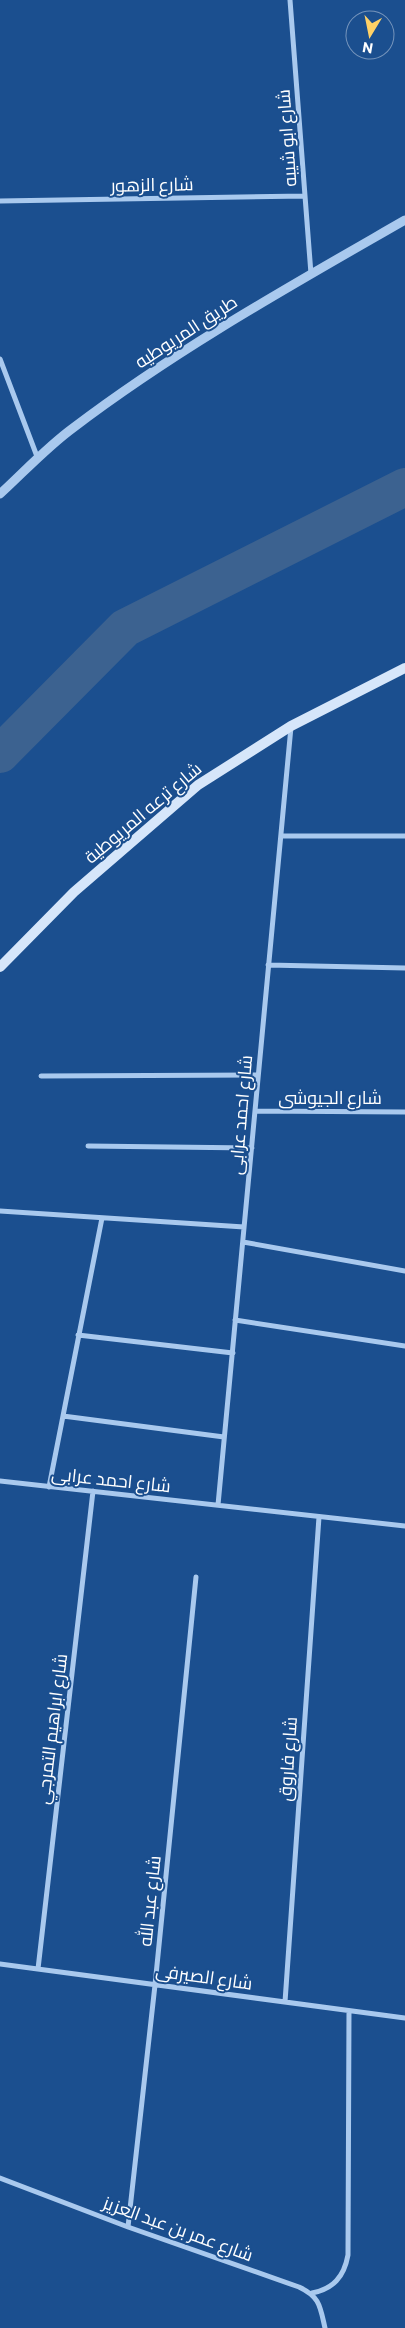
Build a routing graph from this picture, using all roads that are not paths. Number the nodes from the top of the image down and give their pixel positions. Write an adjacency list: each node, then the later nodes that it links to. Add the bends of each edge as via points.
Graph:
1 (290, 0): 2 (street, شارع ابو شيبه)
2 (305, 196): 3 (street, شارع الزهور); 5 (street, شارع ابو شيبه)
3 (0, 201)
4 (405, 220): 5 (street, طريق المريوطيه)
5 (311, 274): 7 (street, طريق المريوطيه, via 179,354 72,428)
6 (0, 359): 7 (street)
7 (38, 459): 8 (street, طريق المريوطيه)
8 (0, 494)
9 (405, 668): 10 (main road, شارع ترعه المريوطية)
10 (291, 726): 11 (street, شارع احمد عرابى); 14 (main road, شارع ترعه المريوطية, via 198,785 74,892)
11 (281, 836): 12 (street); 13 (street, شارع احمد عرابى)
12 (405, 836)
13 (268, 965): 15 (street); 16 (street, شارع احمد عرابى)
14 (0, 967)
15 (405, 968)
16 (258, 1075): 17 (street); 18 (street, شارع احمد عرابى)
17 (42, 1076)
18 (255, 1112): 19 (street, شارع الجيوشى); 21 (street, شارع احمد عرابى)
19 (405, 1112)
20 (88, 1146): 21 (street)
21 (252, 1148): 24 (street, شارع احمد عرابى)
22 (0, 1211): 23 (street)
23 (102, 1218): 24 (street); 28 (street)
24 (244, 1227): 25 (street, شارع احمد عرابى)
25 (243, 1242): 26 (street); 27 (street, شارع احمد عرابى)
26 (405, 1271)
27 (235, 1320): 29 (street); 30 (street, شارع احمد عرابى)
28 (78, 1335): 30 (street); 31 (street)
29 (405, 1346)
30 (233, 1353): 32 (street, شارع احمد عرابى)
31 (63, 1416): 32 (street); 34 (street)
32 (224, 1437): 36 (street, شارع احمد عرابى)
33 (0, 1481): 34 (street, شارع احمد عرابى)
34 (49, 1487): 35 (street, شارع احمد عرابى)
35 (93, 1492): 36 (street, شارع احمد عرابى); 41 (street, شارع ابراهيم التمرجي)
36 (218, 1505): 37 (street, شارع احمد عرابى)
37 (318, 1517): 38 (street, شارع احمد عرابى); 43 (street, شارع فاروق)
38 (405, 1526)
39 (196, 1577): 42 (street, شارع عبد الله)
40 (0, 1964): 41 (street, شارع الصيرفى)
41 (38, 1969): 42 (street, شارع الصيرفى)
42 (155, 1985): 43 (street, شارع الصيرفى); 47 (street, شارع عبد الله)
43 (285, 2002): 44 (street, شارع الصيرفى)
44 (349, 2011): 45 (street, شارع الصيرفى); 48 (street, via 348,2255 341,2277 333,2286)
45 (405, 2018)
46 (0, 2178): 47 (street, شارع عمر بن عبد العزيز)
47 (128, 2227): 48 (street, شارع عمر بن عبد العزيز)
48 (312, 2293): 49 (street, via 319,2302)
49 (325, 2328)

